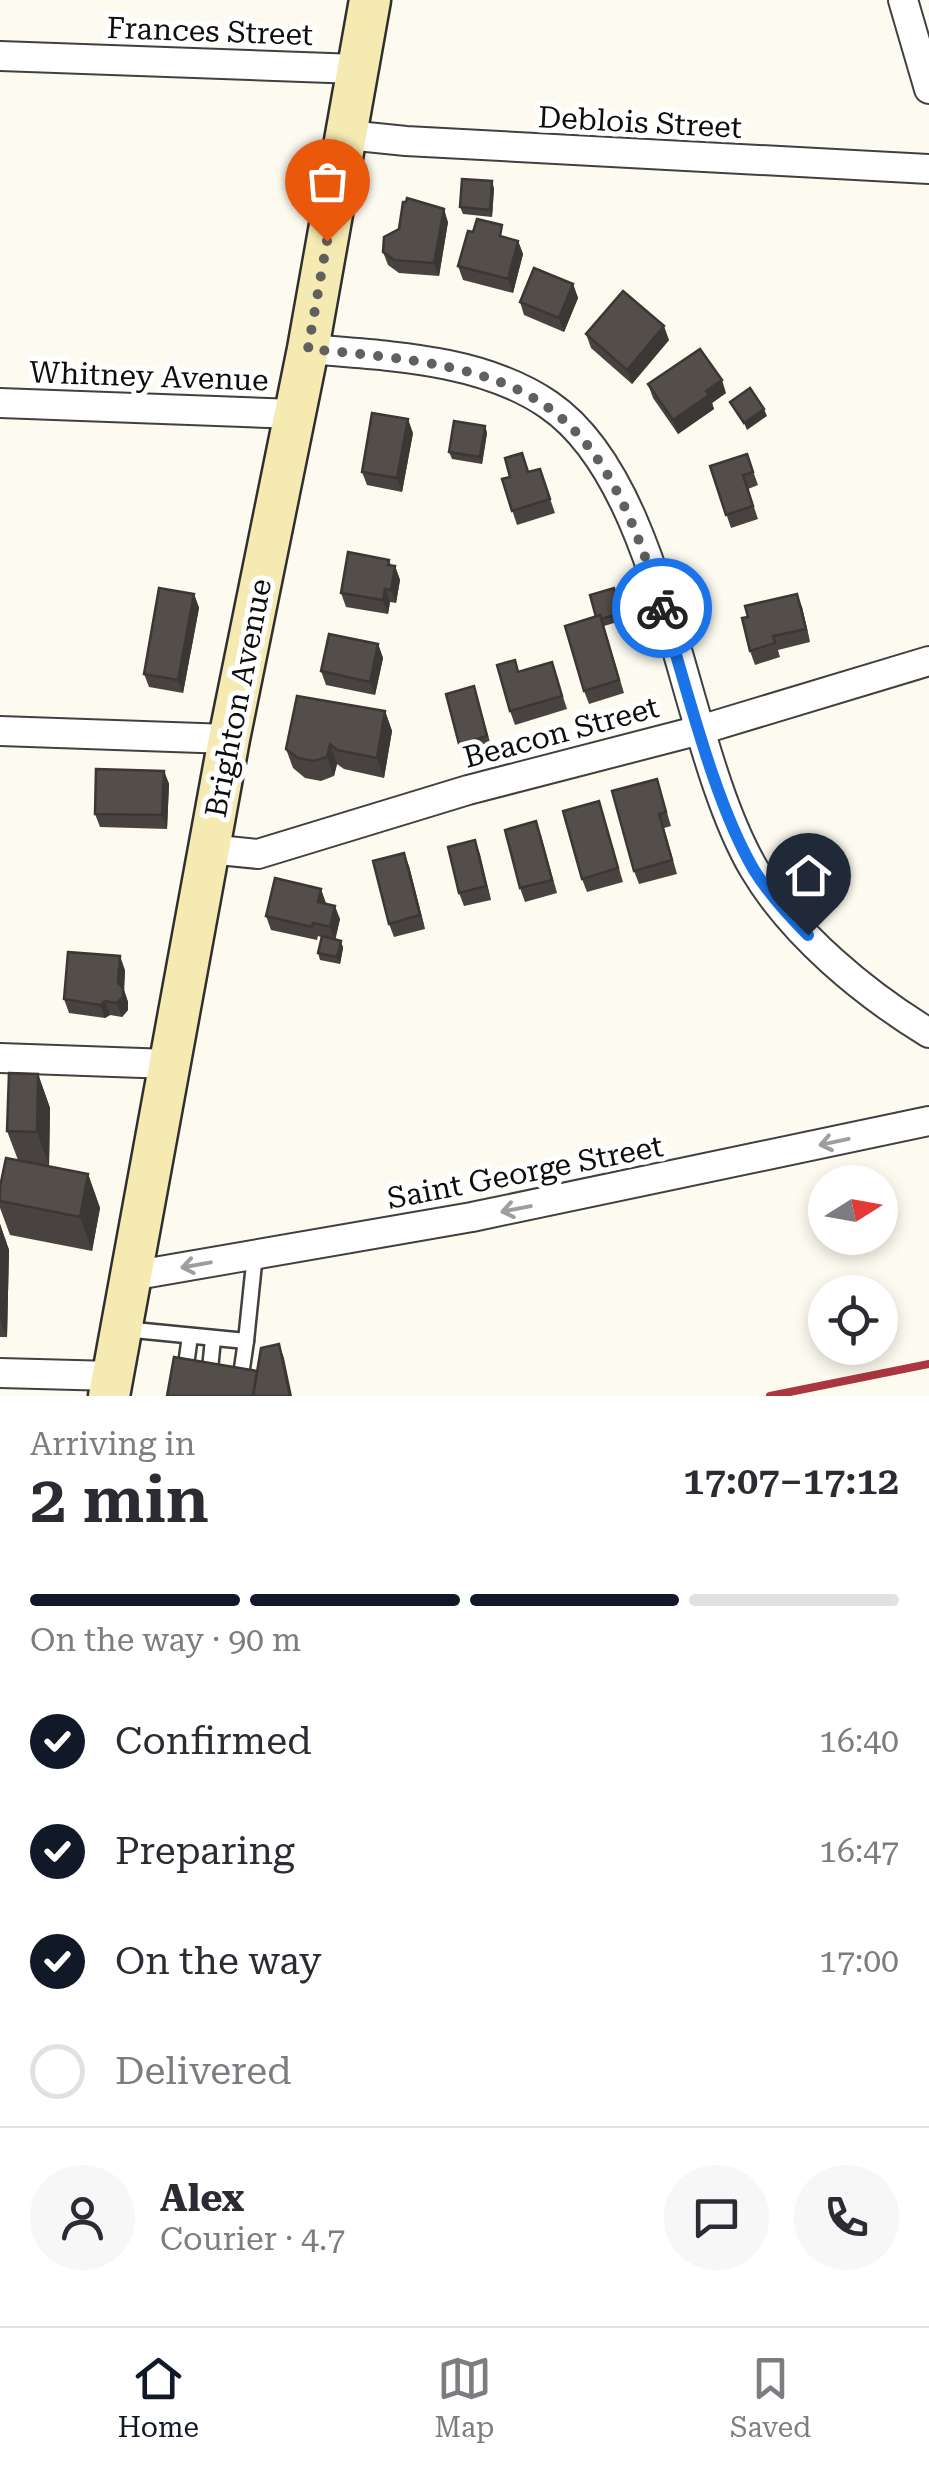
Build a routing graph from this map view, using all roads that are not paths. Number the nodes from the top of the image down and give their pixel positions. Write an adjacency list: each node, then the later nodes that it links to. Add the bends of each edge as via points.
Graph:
1 (370, 0): 4 (main road, Brighton Avenue)
2 (903, 0): 5 (street)
3 (0, 56): 4 (street, Frances Street)
4 (357, 69): 6 (main road, Brighton Avenue)
5 (929, 89)
6 (347, 134): 7 (street, Deblois Street); 8 (main road, Brighton Avenue)
7 (929, 169)
8 (308, 349): 10 (main road, Brighton Avenue); 12 (street, via 441,364 499,380 549,405 586,441 614,482)
9 (0, 403): 10 (street, Whitney Avenue)
10 (295, 414): 14 (main road, Brighton Avenue)
11 (929, 662): 12 (street, Beacon Street)
12 (700, 730): 15 (street, Beacon Street, via 258,854); 16 (street, via 740,840 784,910 858,984)
13 (0, 732): 14 (street)
14 (229, 739): 15 (main road, Brighton Avenue)
15 (208, 849): 18 (main road, Brighton Avenue)
16 (929, 1033)
17 (0, 1058): 18 (street)
18 (170, 1064): 21 (main road, Brighton Avenue)
19 (929, 1121): 20 (street, Saint George Street, one-way to 20, via 508,1210)
20 (255, 1254): 21 (street, Saint George Street, one-way to 21); 25 (lane)
21 (131, 1276): 22 (main road, Brighton Avenue)
22 (122, 1329): 23 (lane); 30 (main road, Brighton Avenue)
23 (190, 1336): 24 (lane); 26 (lane)
24 (213, 1339): 25 (lane); 27 (lane)
25 (246, 1340): 29 (lane)
26 (186, 1365)
27 (210, 1370)
28 (0, 1373): 30 (street)
29 (241, 1375)
30 (111, 1386)

